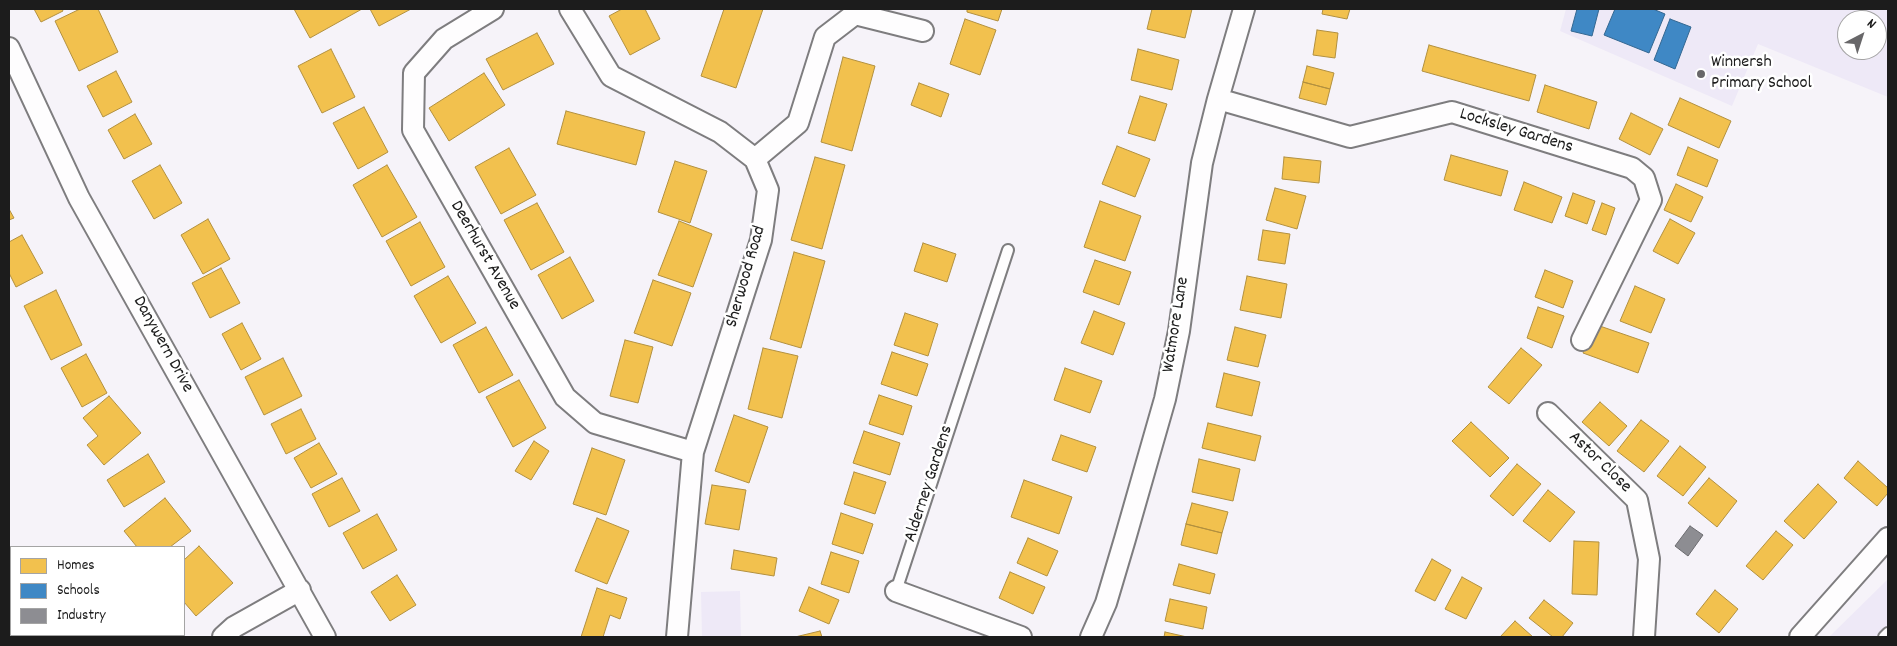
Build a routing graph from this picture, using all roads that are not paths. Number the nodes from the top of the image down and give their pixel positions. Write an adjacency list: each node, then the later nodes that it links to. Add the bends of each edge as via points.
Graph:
1 (493, 9): 11 (street, Deerhurst Avenue, via 444,38 414,73 413,130 565,397 595,423)
2 (570, 9): 7 (street, Sherwood Road, via 611,76 720,132)
3 (1244, 9): 6 (street, Watmore Lane)
4 (923, 32): 7 (street, via 855,14 847,20 825,37 798,123)
5 (9, 48): 13 (street, Danywern Drive, via 79,198)
6 (1218, 99): 9 (street, Locksley Gardens, via 1350,137 1452,112 1632,168 1644,178 1651,200); 20 (street, Watmore Lane, via 1202,163 1179,331 1164,399 1108,594)
7 (754, 159): 11 (street, Sherwood Road, via 768,190 761,240)
8 (1008, 250): 14 (lane, Alderney Gardens)
9 (1582, 340)
10 (1548, 413): 21 (street, Astor Close, via 1637,500 1649,559)
11 (693, 452): 18 (street, Sherwood Road)
12 (1888, 538): 22 (street)
13 (300, 590): 16 (street); 17 (street, Danywern Drive)
14 (896, 591): 19 (street, Alderney Gardens)
15 (1888, 633): 23 (lane)
16 (223, 637)
17 (326, 637)
18 (677, 637)
19 (1021, 637)
20 (1091, 637)
21 (1644, 637)
22 (1800, 637)
23 (1884, 637)

